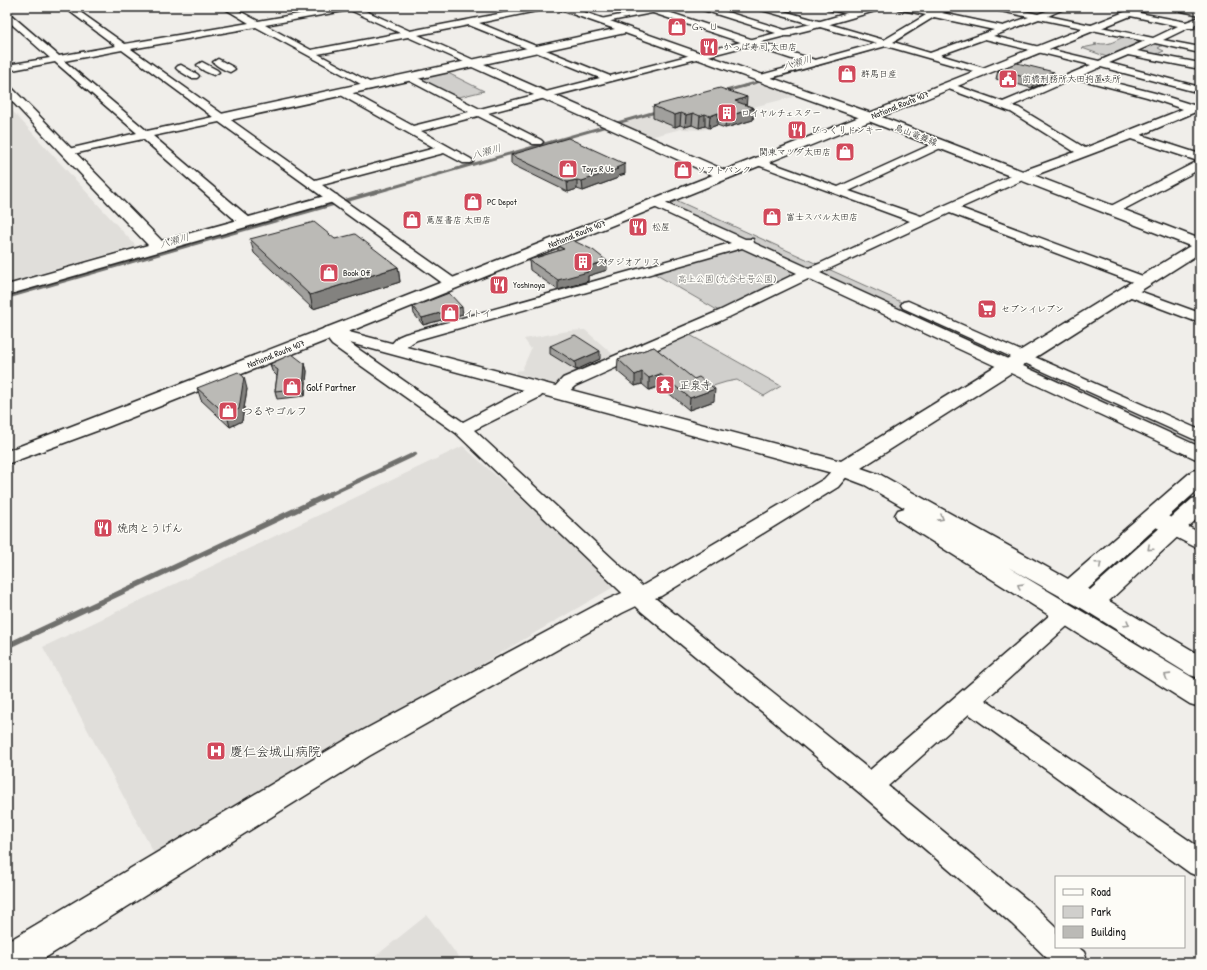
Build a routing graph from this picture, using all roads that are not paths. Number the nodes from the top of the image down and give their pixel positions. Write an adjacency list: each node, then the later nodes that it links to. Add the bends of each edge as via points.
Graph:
1 (68, 7): 41 (street)
2 (226, 7): 28 (street)
3 (351, 7): 28 (street); 35 (street)
4 (546, 7): 27 (street)
5 (561, 7): 26 (main road, 鳥山竜舞線)
6 (644, 7): 18 (main road)
7 (670, 7): 18 (main road)
8 (703, 7): 36 (street)
9 (761, 7): 29 (street)
10 (830, 7): 21 (street)
11 (879, 7): 21 (main road)
12 (901, 7): 24 (street)
13 (994, 7): 23 (street)
14 (1064, 7): 23 (street)
15 (1145, 7): 20 (main road, National Route 407)
16 (1175, 7): 19 (main road)
17 (956, 9): 24 (street); 24 (street)
18 (654, 10): 26 (street); 39 (main road)
19 (1200, 12)
20 (1129, 13): 30 (street); 31 (main road, National Route 407)
21 (856, 14): 29 (main road)
22 (7, 16): 49 (street)
23 (1038, 16): 31 (street); 33 (street)
24 (938, 17): 33 (street); 40 (street)
25 (1200, 19): 30 (street)
26 (601, 21): 34 (main road, 鳥山竜舞線)
27 (470, 22): 35 (street); 42 (street)
28 (257, 24): 41 (street); 46 (street)
29 (820, 24): 36 (street); 40 (street)
30 (1187, 25): 32 (street); 38 (street)
31 (1092, 28): 38 (street); 43 (main road, National Route 407)
32 (1200, 28)
33 (1003, 29): 37 (street)
34 (626, 30): 42 (main road); 47 (main road, 鳥山竜舞線)
35 (409, 34): 46 (street); 51 (street)
36 (788, 34): 39 (street)
37 (983, 36): 43 (street); 48 (street)
38 (1155, 40): 44 (street); 45 (street)
39 (752, 43): 47 (street); 52 (main road)
40 (886, 43): 48 (street); 52 (street)
41 (124, 48): 49 (street); 76 (street)
42 (536, 49): 51 (main road); 64 (street)
43 (1039, 49): 53 (street); 59 (main road, National Route 407)
44 (1200, 50)
45 (1128, 52): 53 (street); 55 (street)
46 (310, 53): 66 (street)
47 (699, 56): 64 (street); 65 (main road, 鳥山竜舞線)
48 (930, 56): 59 (street)
49 (56, 60): 56 (street); 78 (street)
50 (218, 62): 58 (street)
51 (473, 63): 63 (main road); 71 (main road)
52 (814, 63): 65 (street)
53 (1100, 64): 61 (street); 69 (street)
54 (202, 65): 60 (street)
55 (1200, 66)
56 (7, 68)
57 (182, 68): 62 (street)
58 (230, 69)
59 (984, 71): 67 (main road, National Route 407)
60 (214, 72)
61 (1074, 75): 72 (street); 73 (street)
62 (194, 76)
63 (409, 77): 66 (main road); 74 (street)
64 (610, 79): 71 (street)
65 (764, 79): 75 (main road, 鳥山竜舞線)
66 (370, 86): 70 (main road)
67 (949, 86): 72 (street); 75 (main road, National Route 407)
68 (7, 88): 83 (main road)
69 (1200, 90)
70 (343, 92): 76 (main road); 77 (street)
71 (546, 96): 74 (street); 89 (main road)
72 (1005, 105): 84 (street)
73 (1197, 108): 79 (street)
74 (479, 113): 77 (street); 80 (street)
75 (870, 117): 81 (main road, 鳥山竜舞線); 87 (main road, National Route 407)
76 (220, 118): 78 (street); 91 (street)
77 (411, 130): 82 (street)
78 (145, 136): 83 (street); 98 (street)
79 (1131, 136): 84 (street); 85 (street)
80 (537, 142)
81 (941, 144): 90 (main road, 鳥山竜舞線); 92 (street)
82 (444, 148): 86 (street); 91 (street)
83 (68, 152): 102 (main road)
84 (1085, 153): 90 (street)
85 (1200, 158)
86 (466, 161)
87 (759, 162): 89 (main road, National Route 407); 92 (street)
88 (1200, 164): 96 (street)
89 (724, 176): 93 (main road, National Route 407)
90 (1021, 176): 95 (street); 96 (main road, 鳥山竜舞線)
91 (312, 184): 94 (street)
92 (838, 191): 97 (street)
93 (663, 200): 99 (street); 100 (street); 106 (main road, National Route 407)
94 (336, 201): 98 (main road); 106 (street)
95 (950, 209): 97 (street); 105 (street)
96 (1111, 211): 101 (main road, 鳥山竜舞線)
97 (921, 221): 103 (street)
98 (246, 222): 102 (main road)
99 (760, 238): 100 (street); 103 (street)
100 (744, 243): 104 (street); 111 (street, via 411,337)
101 (1200, 245): 105 (main road)
102 (159, 247): 107 (main road)
103 (824, 268): 104 (street); 113 (street)
104 (809, 273): 113 (street); 114 (street, via 724,314)
105 (1143, 281): 108 (main road)
106 (452, 284): 110 (main road, National Route 407)
107 (7, 290)
108 (1128, 291): 109 (street); 113 (main road)
109 (1200, 318)
110 (330, 332): 111 (main road); 112 (street, via 338,342); 118 (main road, National Route 407)
111 (391, 348): 112 (street, via 371,351); 114 (main road)
112 (362, 359): 115 (street)
113 (1016, 361): 116 (street); 117 (street); 119 (main road)
114 (549, 390): 115 (street, via 534,394); 119 (main road)
115 (462, 429): 124 (street)
116 (1200, 437)
117 (1200, 454)
118 (7, 458)
119 (844, 469): 124 (street, via 834,482 653,591); 125 (main road, via 864,488 896,509)
120 (1200, 476): 122 (main road)
121 (1200, 504): 122 (main road)
122 (1163, 522): 123 (street); 125 (main road, via 1116,579)
123 (1200, 541)
124 (638, 595): 129 (street); 133 (main road, via 359,746)
125 (1073, 604): 126 (main road, one-way to 126); 127 (main road, one-way to 125); 128 (street)
126 (1200, 668)
127 (1200, 696)
128 (967, 700): 129 (street); 130 (street)
129 (870, 786): 131 (street, via 1022,914)
130 (1200, 864)
131 (1055, 946)
132 (1057, 948): 134 (street)
133 (7, 962)
134 (1073, 963)

